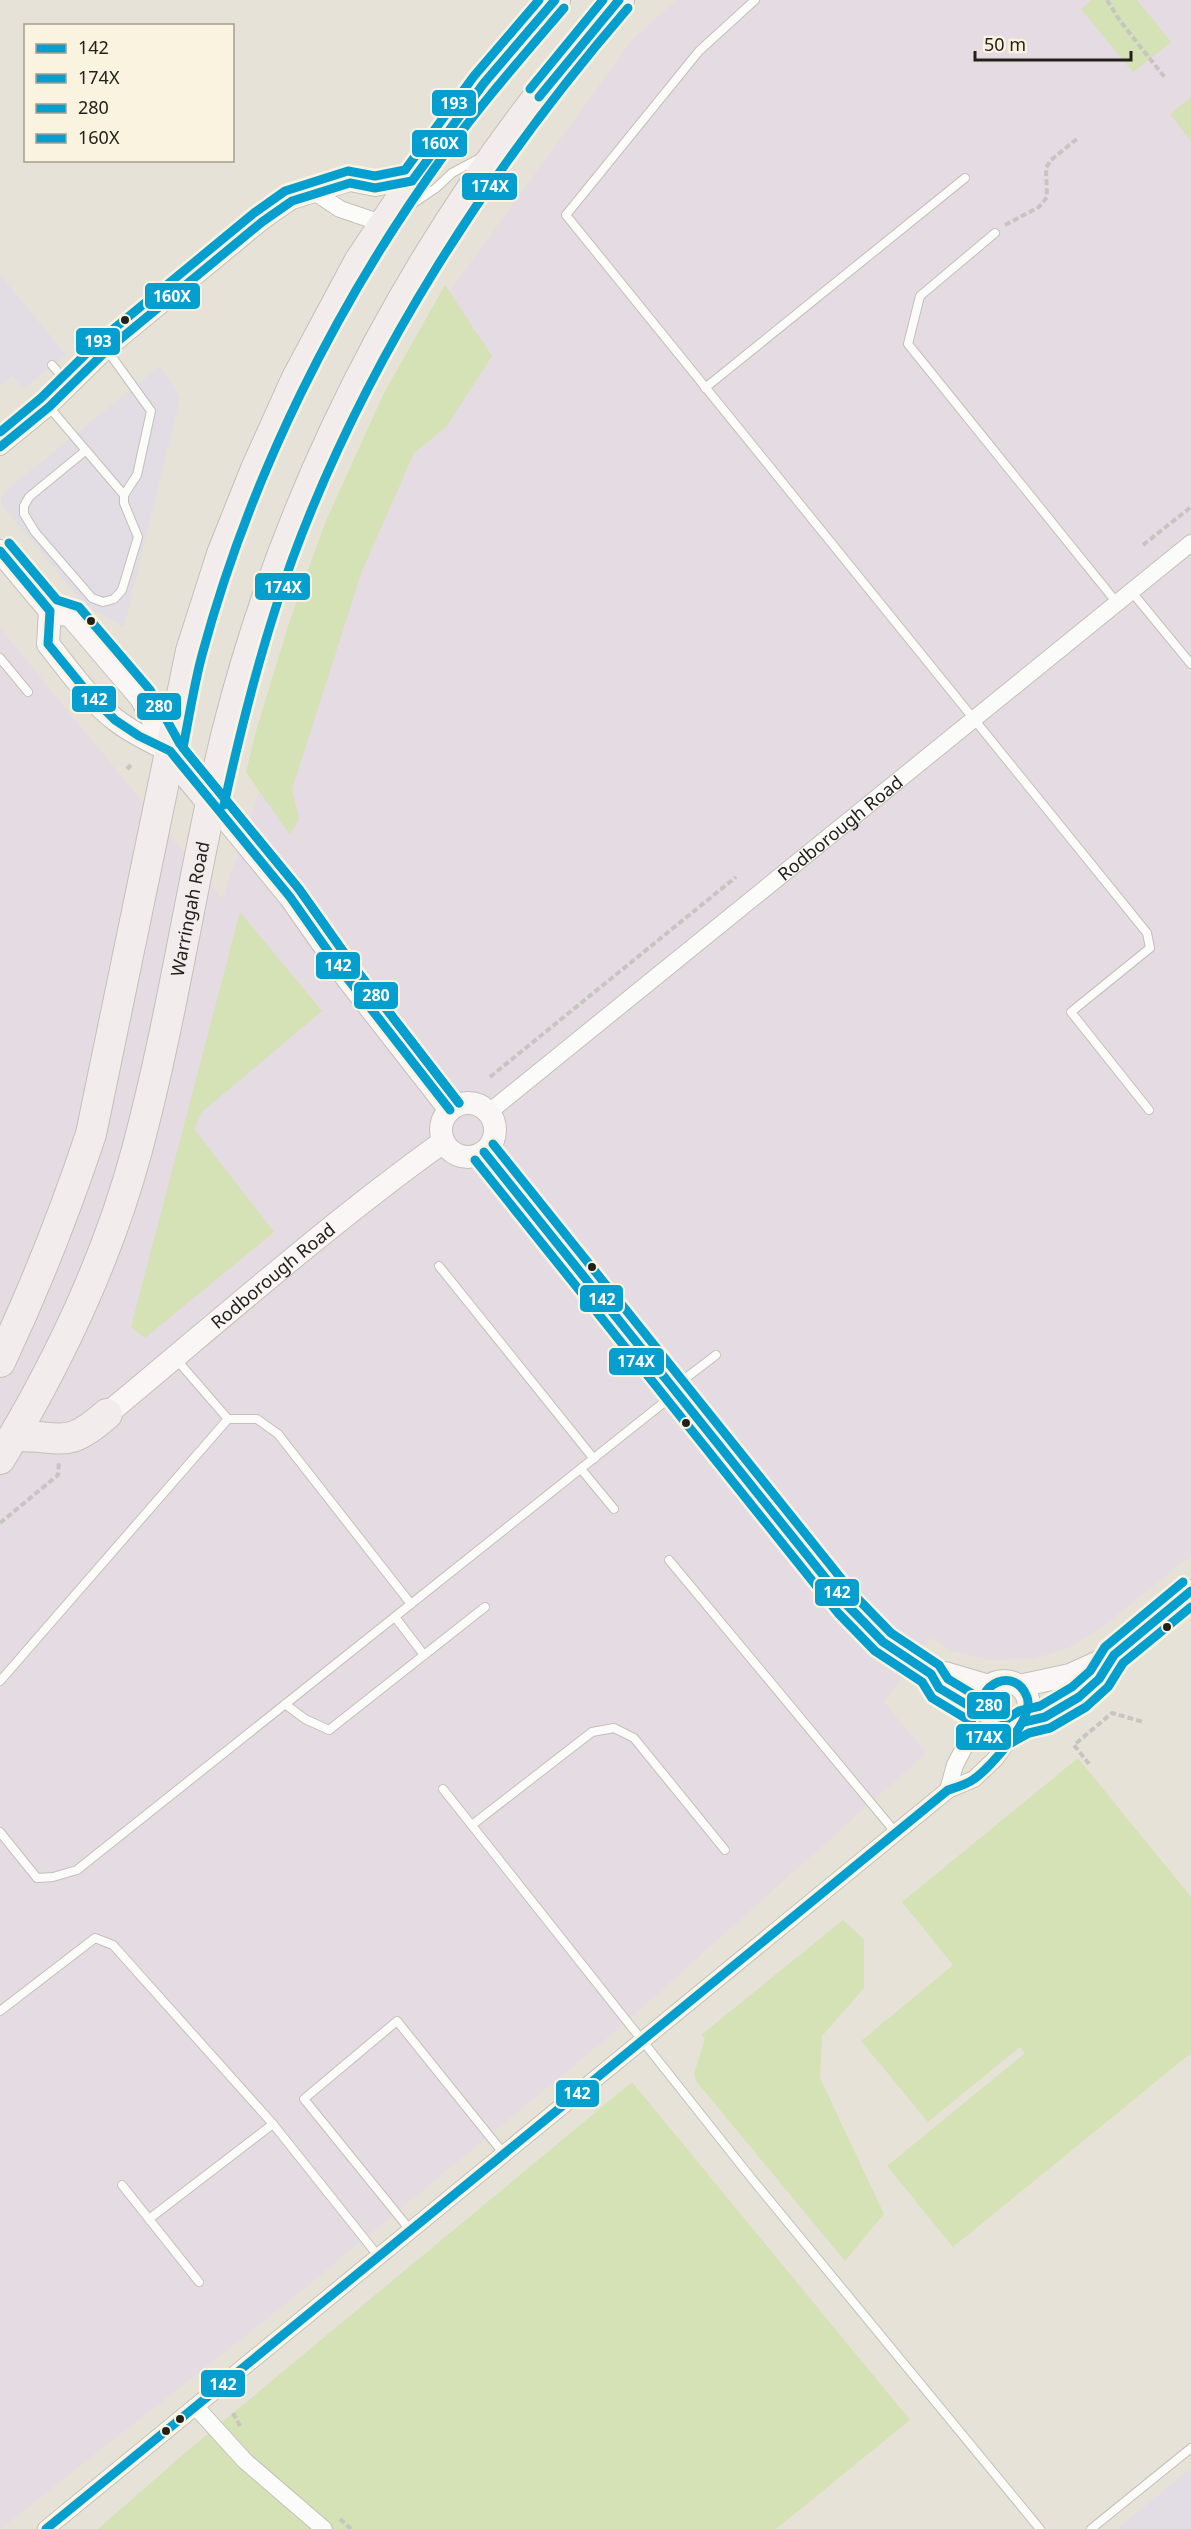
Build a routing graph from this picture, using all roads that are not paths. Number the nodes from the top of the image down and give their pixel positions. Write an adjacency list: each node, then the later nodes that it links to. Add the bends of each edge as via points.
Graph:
1 (555, 0): 6 (highway, via 484,83)
2 (619, 0): 4 (highway, Warringah Road)
3 (755, 0): 13 (lane, via 699,51 566,215)
4 (501, 147): 8 (lane, via 452,173); 30 (highway, Warringah Road, via 428,259 360,378 323,455 282,555 248,657)
5 (965, 178): 13 (lane)
6 (412, 181): 7 (street, via 375,188 350,183); 8 (highway)
7 (316, 193): 8 (street, via 340,209); 10 (street, via 292,201 262,222)
8 (384, 224): 29 (highway, via 359,262 297,378 256,469 222,554 191,651)
9 (995, 232): 23 (lane, via 920,296 908,344)
10 (107, 350): 12 (street); 17 (lane, via 152,411 137,475)
11 (52, 365): 12 (lane)
12 (69, 386): 14 (street)
13 (705, 388): 28 (lane)
14 (49, 407): 15 (street); 16 (lane)
15 (0, 447)
16 (86, 451): 17 (lane); 17 (lane, via 29,497 24,514 83,589 103,602 114,599 122,590 138,537)
17 (124, 499)
18 (1191, 543): 22 (street, Rodborough Road)
19 (0, 551): 21 (main road)
20 (0, 578): 21 (main road)
21 (32, 591): 24 (main road)
22 (1131, 591): 23 (street, Rodborough Road); 26 (lane)
23 (1117, 603): 28 (street, Rodborough Road)
24 (50, 611): 29 (main road, via 71,616 141,698); 29 (main road, via 48,644 77,680 115,720)
25 (0, 658): 27 (lane)
26 (1191, 664)
27 (28, 692)
28 (975, 719): 32 (lane, via 1147,933 1150,948 1071,1012); 33 (street, Rodborough Road)
29 (170, 752): 30 (highway); 39 (highway, via 91,1134 68,1204)
30 (213, 802): 31 (main road, via 290,897 347,978); 43 (highway, Warringah Road, via 166,1035 130,1174 77,1314)
31 (450, 1110): 33 (main road, via 465,1103); 34 (main road, via 441,1125)
32 (1149, 1110)
33 (489, 1113): 35 (main road, via 494,1137)
34 (443, 1142): 35 (main road, via 462,1157); 38 (main road, Rodborough Road)
35 (484, 1152): 40 (main road)
36 (439, 1266): 44 (lane)
37 (716, 1355): 40 (lane)
38 (174, 1357): 41 (main road, Rodborough Road); 42 (lane)
39 (0, 1362)
40 (675, 1390): 44 (lane); 54 (main road, via 847,1605 883,1642)
41 (107, 1414): 43 (highway, via 81,1435)
42 (228, 1419): 49 (lane, via 257,1419 278,1434); 55 (lane)
43 (7, 1448)
44 (594, 1459): 45 (lane)
45 (581, 1469): 46 (lane); 49 (lane)
46 (614, 1509)
47 (669, 1560): 65 (lane)
48 (1191, 1591): 53 (main road)
49 (411, 1604): 51 (lane)
50 (485, 1607): 52 (lane)
51 (395, 1617): 52 (lane); 58 (lane)
52 (424, 1655): 58 (lane, via 329,1730)
53 (1114, 1655): 57 (main road, via 1070,1675); 60 (main road, via 1099,1680 1079,1697 1045,1718)
54 (931, 1674): 56 (main road, via 945,1673); 59 (main road, via 939,1688)
55 (0, 1682)
56 (989, 1686): 57 (main road, via 1004,1681); 59 (main road, via 980,1698)
57 (1019, 1686): 60 (main road, via 1028,1699 1028,1715)
58 (285, 1704): 64 (lane, via 77,1870 37,1878)
59 (980, 1714): 60 (main road, via 995,1730 1011,1731); 62 (street, via 955,1765)
60 (1021, 1725): 62 (street, via 974,1779)
61 (443, 1789): 63 (lane)
62 (948, 1791): 65 (street)
63 (472, 1826): 66 (lane, via 592,1732 614,1728 634,1737); 68 (lane)
64 (0, 1832)
65 (896, 1834): 68 (street)
66 (725, 1850)
67 (0, 2011): 69 (lane, via 94,1938 113,1946)
68 (643, 2040): 70 (street); 80 (lane)
69 (273, 2124): 72 (lane); 74 (lane)
70 (504, 2154): 73 (street); 73 (lane, via 397,2021 304,2099)
71 (122, 2185): 72 (lane)
72 (149, 2219): 75 (lane)
73 (411, 2231): 74 (street)
74 (379, 2257): 76 (street)
75 (199, 2282)
76 (196, 2407): 78 (street); 79 (street, via 245,2461)
77 (1191, 2448): 81 (lane)
78 (46, 2529)
79 (324, 2529)
80 (1040, 2529)
81 (1091, 2529)

